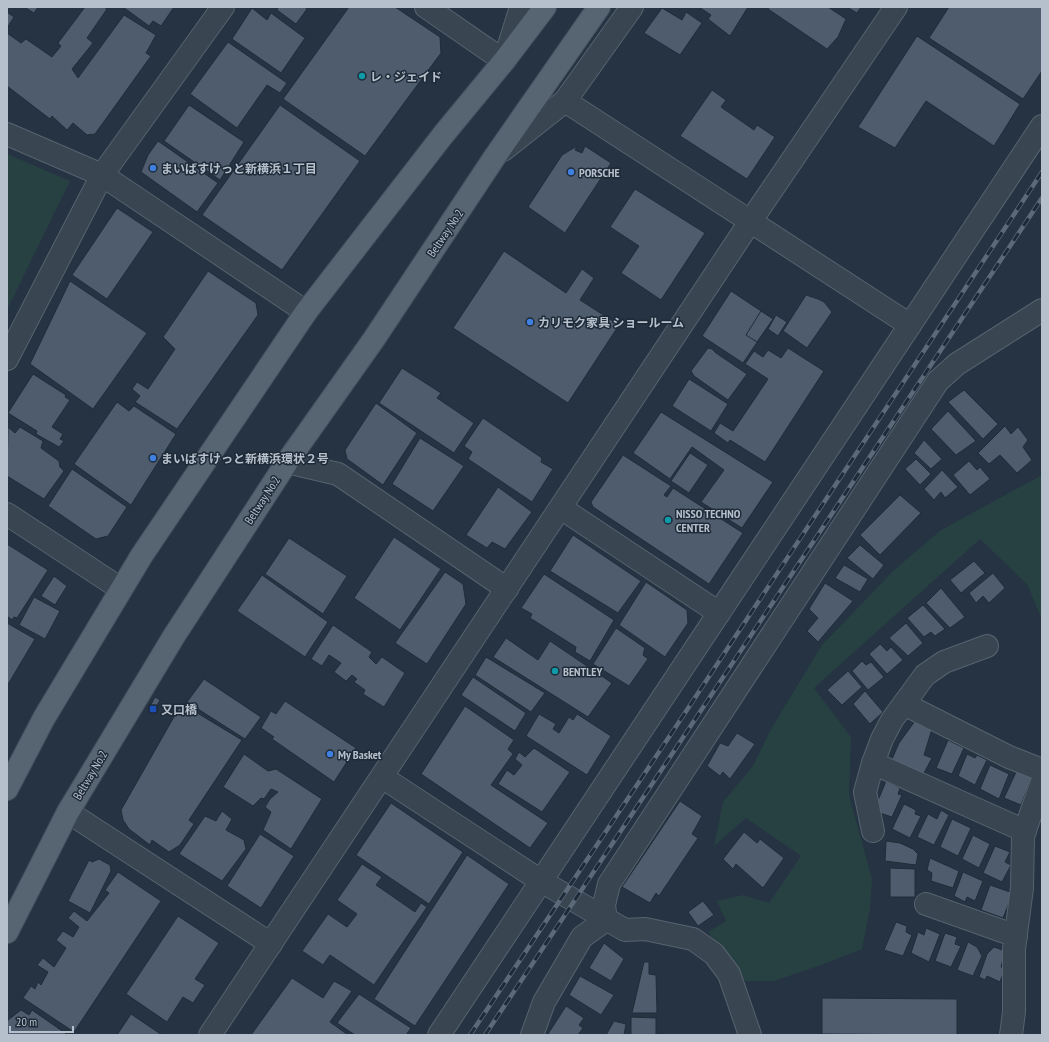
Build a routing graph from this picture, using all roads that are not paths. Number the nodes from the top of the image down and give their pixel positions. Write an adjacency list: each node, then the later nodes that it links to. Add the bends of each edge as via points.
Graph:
1 (223, 7): 13 (street)
2 (426, 7): 8 (street)
3 (521, 7): 8 (street)
4 (545, 7): 8 (main road)
5 (599, 7): 12 (main road, Beltway No.2)
6 (632, 7): 9 (street)
7 (896, 7): 14 (street)
8 (504, 61): 16 (main road, via 443,135)
9 (564, 101): 12 (street); 14 (street)
10 (1042, 126): 17 (street)
11 (7, 134): 13 (street)
12 (496, 155): 19 (main road, Beltway No.2, via 374,339)
13 (102, 175): 16 (street); 18 (street)
14 (750, 222): 17 (street); 20 (street)
15 (1042, 310): 37 (street, via 957,364 938,381 609,884 604,905)
16 (306, 312): 22 (main road)
17 (910, 325): 24 (street)
18 (7, 359)
19 (287, 462): 23 (street, via 338,474); 32 (main road, Beltway No.2, via 174,636)
20 (561, 508): 23 (street); 24 (street)
21 (7, 514): 22 (street)
22 (121, 588): 31 (main road, via 44,718)
23 (507, 589): 29 (street)
24 (719, 613): 35 (street)
25 (987, 646): 26 (street, via 944,662 931,670)
26 (904, 704): 27 (street, via 892,720); 28 (street, via 1009,757)
27 (873, 763): 33 (street, via 865,792); 34 (street)
28 (1042, 770)
29 (382, 777): 35 (street); 40 (street)
30 (1042, 782): 34 (street)
31 (7, 789)
32 (68, 812): 38 (main road, Beltway No.2); 40 (street)
33 (873, 832)
34 (1025, 832): 39 (street)
35 (542, 881): 37 (street); 42 (street)
36 (926, 904): 39 (street)
37 (606, 920): 43 (street, via 582,937 544,1002); 44 (street, via 625,930 645,929 693,939 714,954 729,974)
38 (7, 932)
39 (1016, 936): 45 (street)
40 (271, 944): 41 (street)
41 (210, 1035)
42 (439, 1035)
43 (532, 1035)
44 (750, 1035)
45 (1011, 1035)

